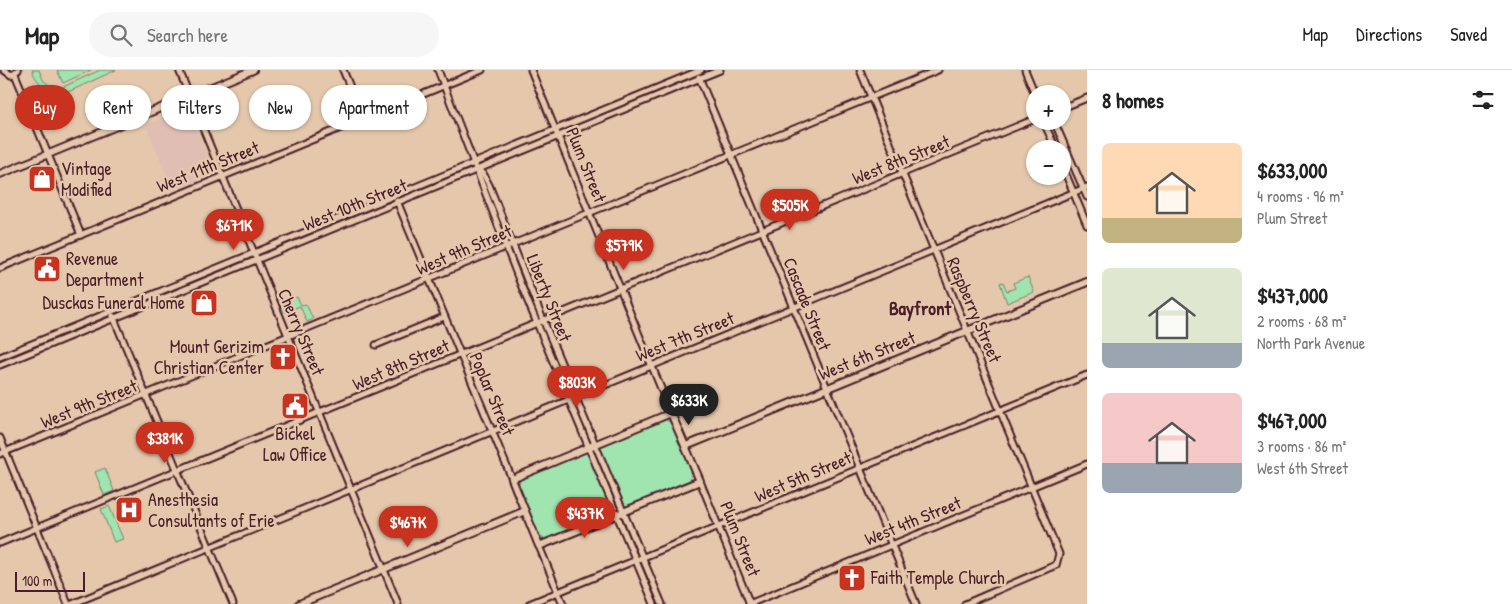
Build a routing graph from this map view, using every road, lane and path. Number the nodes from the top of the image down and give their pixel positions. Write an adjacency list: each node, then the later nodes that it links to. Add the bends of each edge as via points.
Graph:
1 (4, 70): 13 (street, via 7,74)
2 (178, 70): 15 (street, Cherry Street)
3 (253, 70): 16 (main road)
4 (343, 70): 17 (street)
5 (438, 70): 19 (street, Liberty Street)
6 (482, 70): 19 (street, West 11th Street)
7 (531, 70): 30 (street, Plum Street)
8 (720, 70): 14 (street, West 10th Street)
9 (860, 70): 21 (street, Raspberry Street)
10 (938, 70): 21 (street, West 9th Street)
11 (1025, 70): 18 (street)
12 (698, 71): 14 (street, Cascade Street); 23 (street, West 10th Street)
13 (16, 72): 33 (street)
14 (699, 79): 26 (street, West 10th Street); 34 (street, Cascade Street)
15 (184, 85)
16 (216, 85)
17 (349, 85)
18 (1031, 85)
19 (444, 86): 20 (street, West 11th Street); 35 (street, Liberty Street)
20 (427, 93)
21 (871, 98): 34 (street, West 9th Street); 38 (street, Raspberry Street)
22 (1087, 98): 24 (street)
23 (626, 101): 26 (street); 30 (street, West 10th Street)
24 (1071, 104)
25 (161, 108): 33 (main road)
26 (628, 108): 32 (street, West 10th Street)
27 (1026, 123): 38 (street, West 8th Street)
28 (203, 130): 39 (street, Cherry Street)
29 (336, 130): 39 (street, West 11th Street)
30 (555, 130): 32 (street, Plum Street); 35 (street, West 10th Street)
31 (1058, 130): 41 (street)
32 (558, 137): 36 (street, West 10th Street); 46 (street, Plum Street)
33 (48, 154): 37 (main road); 51 (street)
34 (730, 154): 46 (street, West 9th Street); 49 (street, Cascade Street)
35 (475, 163): 36 (street, Liberty Street); 43 (street, West 10th Street)
36 (478, 170): 45 (street, West 10th Street); 52 (street, Liberty Street, via 484,175); 53 (street, Liberty Street)
37 (0, 174)
38 (903, 174): 49 (street, West 8th Street); 54 (street, Raspberry Street)
39 (222, 177): 51 (street, West 11th Street); 55 (street, Cherry Street)
40 (1071, 185): 42 (street)
41 (1085, 187): 42 (street, West 7th Street); 44 (street)
42 (1074, 192): 48 (street); 54 (street, West 7th Street)
43 (394, 196): 45 (street, Poplar Street); 47 (street, West 10th Street)
44 (1087, 196)
45 (398, 203): 50 (street, West 10th Street); 58 (street, Poplar Street)
46 (590, 213): 52 (street, West 9th Street); 62 (street, Plum Street)
47 (324, 225): 50 (street); 55 (street, West 10th Street)
48 (1087, 225)
49 (762, 231): 62 (street, West 8th Street); 63 (street, Cascade Street)
50 (326, 232): 56 (street, West 10th Street)
51 (81, 234): 57 (street, West 11th Street)
52 (512, 244): 53 (street, West 9th Street); 67 (street, Liberty Street)
53 (507, 246): 58 (street, West 9th Street); 68 (street, Liberty Street)
54 (934, 250): 63 (street, West 7th Street); 69 (street, Raspberry Street)
55 (254, 254): 56 (street, Cherry Street); 59 (street, West 10th Street)
56 (257, 260): 61 (street, West 10th Street); 70 (street, Cherry Street)
57 (0, 268)
58 (429, 279): 66 (street, Poplar Street); 70 (street, West 9th Street)
59 (183, 282): 61 (street); 64 (street, West 10th Street)
60 (1087, 282): 69 (main road, West 6th Street)
61 (186, 289): 65 (street, West 10th Street)
62 (621, 290): 67 (street, West 8th Street); 77 (street, Plum Street)
63 (793, 308): 77 (street, West 7th Street); 79 (street, Cascade Street)
64 (111, 311): 65 (street); 71 (street, West 10th Street)
65 (114, 317): 73 (street, West 10th Street); 80 (street)
66 (444, 317): 72 (street); 74 (street, Poplar Street)
67 (543, 321): 68 (street, West 8th Street); 81 (street, Liberty Street)
68 (537, 324): 74 (street, West 8th Street); 82 (street, Liberty Street)
69 (968, 332): 79 (main road, West 6th Street); 83 (street, Raspberry Street)
70 (288, 337): 80 (street, West 9th Street); 85 (street, Cherry Street)
71 (41, 340): 73 (street); 75 (street, West 10th Street)
72 (376, 345)
73 (44, 346): 76 (street, West 10th Street)
74 (460, 355): 85 (street, West 8th Street); 86 (street, Poplar Street)
75 (0, 357)
76 (0, 365)
77 (652, 366): 81 (street, West 7th Street); 84 (street, Plum Street)
78 (1087, 375): 83 (street, West 5th Street)
79 (827, 389): 89 (main road, West 6th Street); 92 (street, Cascade Street)
80 (147, 395): 90 (street, West 9th Street); 93 (street)
81 (575, 398): 82 (street, West 7th Street); 88 (street, Liberty Street)
82 (569, 400): 86 (street, West 7th Street); 88 (street, Liberty Street)
83 (1001, 410): 92 (street, West 5th Street); 96 (street, Raspberry Street)
84 (672, 413): 88 (main road); 89 (main road, Plum Street)
85 (319, 414): 93 (street, West 8th Street); 97 (street, Cherry Street)
86 (492, 432): 94 (street, Poplar Street); 97 (street, West 7th Street)
87 (0, 438): 90 (street)
88 (591, 446): 94 (main road); 99 (street, Liberty Street); 100 (street, Liberty Street)
89 (686, 446): 95 (main road, Plum Street)
90 (3, 453): 102 (street)
91 (1087, 464): 96 (street, West 4th Street)
92 (859, 468): 101 (street, West 5th Street); 104 (street, Cascade Street)
93 (178, 471): 102 (street, West 8th Street); 106 (street)
94 (512, 479): 98 (main road, Poplar Street)
95 (700, 481): 99 (main road); 101 (street, Plum Street)
96 (1032, 487): 104 (street, West 4th Street); 121 (street, Raspberry Street, via 1058,549 1058,562 1049,569)
97 (350, 490): 106 (street, West 7th Street); 109 (street, Cherry Street)
98 (525, 511): 105 (main road, Poplar Street); 109 (main road)
99 (623, 512): 100 (main road); 107 (street, Liberty Street)
100 (616, 515): 105 (main road); 108 (street, Liberty Street)
101 (719, 527): 107 (street, West 5th Street); 119 (street, Plum Street)
102 (37, 528): 103 (street, West 8th Street); 111 (street)
103 (0, 543)
104 (891, 545): 119 (street, West 4th Street); 120 (street, Cascade Street)
105 (539, 546): 110 (street, Poplar Street)
106 (210, 548): 111 (street, West 7th Street); 112 (street)
107 (642, 557): 108 (street, West 5th Street); 118 (street, Liberty Street)
108 (635, 560): 110 (street, West 5th Street); 117 (street, Liberty Street)
109 (384, 570): 113 (main road); 114 (street, Cherry Street)
110 (558, 592): 115 (street, West 5th Street); 116 (street, Poplar Street)
111 (70, 604)
112 (233, 604)
113 (299, 604)
114 (398, 604)
115 (530, 604)
116 (563, 604)
117 (654, 604)
118 (662, 604)
119 (750, 604)
120 (916, 604)
121 (964, 604)

